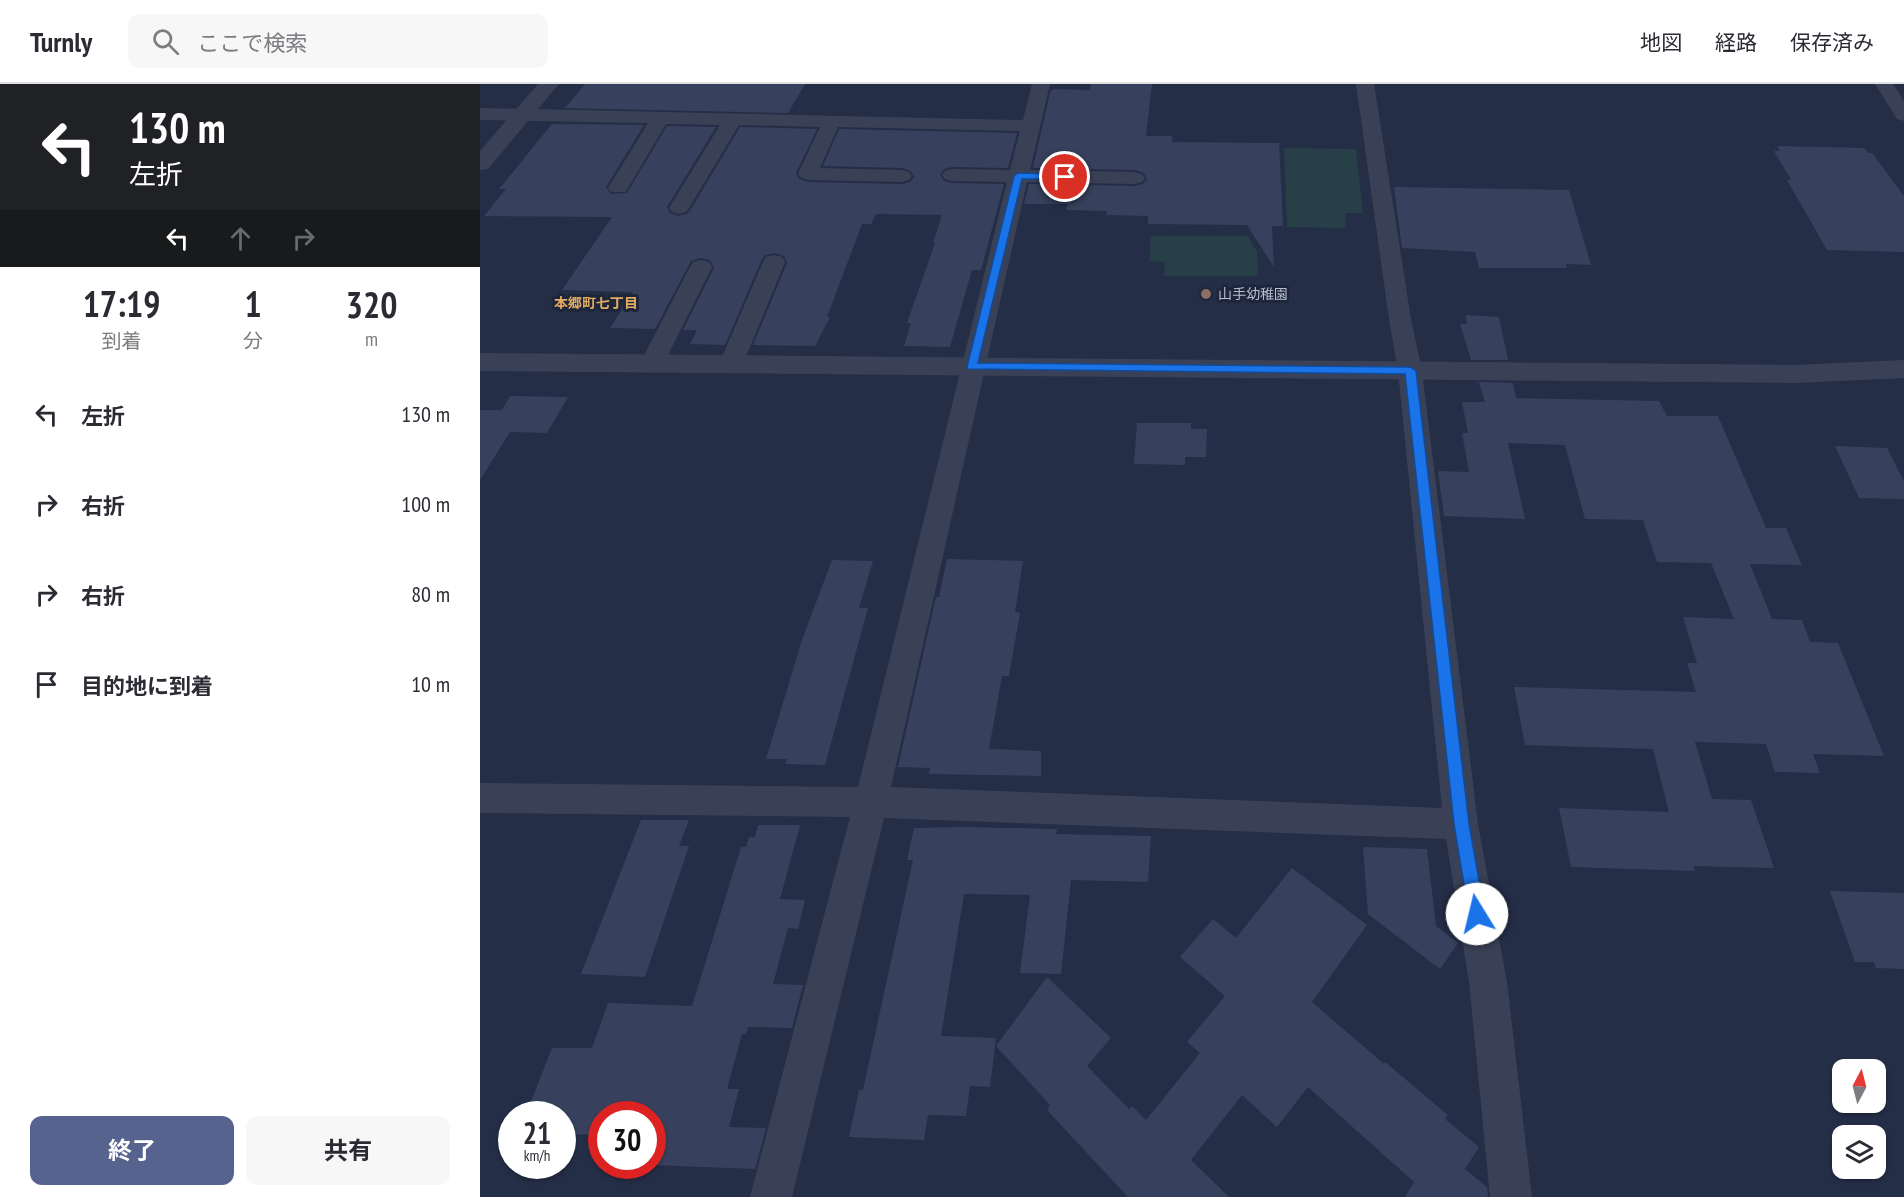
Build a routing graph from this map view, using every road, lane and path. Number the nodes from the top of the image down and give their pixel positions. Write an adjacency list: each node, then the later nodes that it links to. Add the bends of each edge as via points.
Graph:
1 (549, 84): 6 (street)
2 (1041, 84): 11 (street)
3 (1365, 84): 26 (street)
4 (1884, 84): 7 (street)
5 (480, 114): 6 (street)
6 (522, 114): 8 (street); 12 (street)
7 (1904, 115)
8 (661, 117): 9 (street); 17 (street)
9 (733, 119): 10 (street); 18 (street)
10 (832, 121): 11 (street); 14 (street, via 808,174)
11 (1030, 126): 15 (street)
12 (480, 164)
13 (952, 175): 15 (street)
14 (902, 176)
15 (1018, 176): 16 (street); 24 (street)
16 (1135, 178)
17 (618, 188)
18 (679, 208)
19 (774, 262): 23 (street)
20 (700, 267): 22 (street)
21 (480, 362): 22 (street)
22 (652, 363): 23 (street)
23 (731, 364): 24 (street)
24 (972, 367): 26 (street); 28 (street)
25 (1904, 369): 26 (street, via 1795,374)
26 (1410, 371): 29 (street)
27 (480, 798): 28 (street)
28 (871, 802): 29 (street); 30 (street)
29 (1461, 824): 31 (street, via 1488,982)
30 (771, 1197)
31 (1511, 1197)

